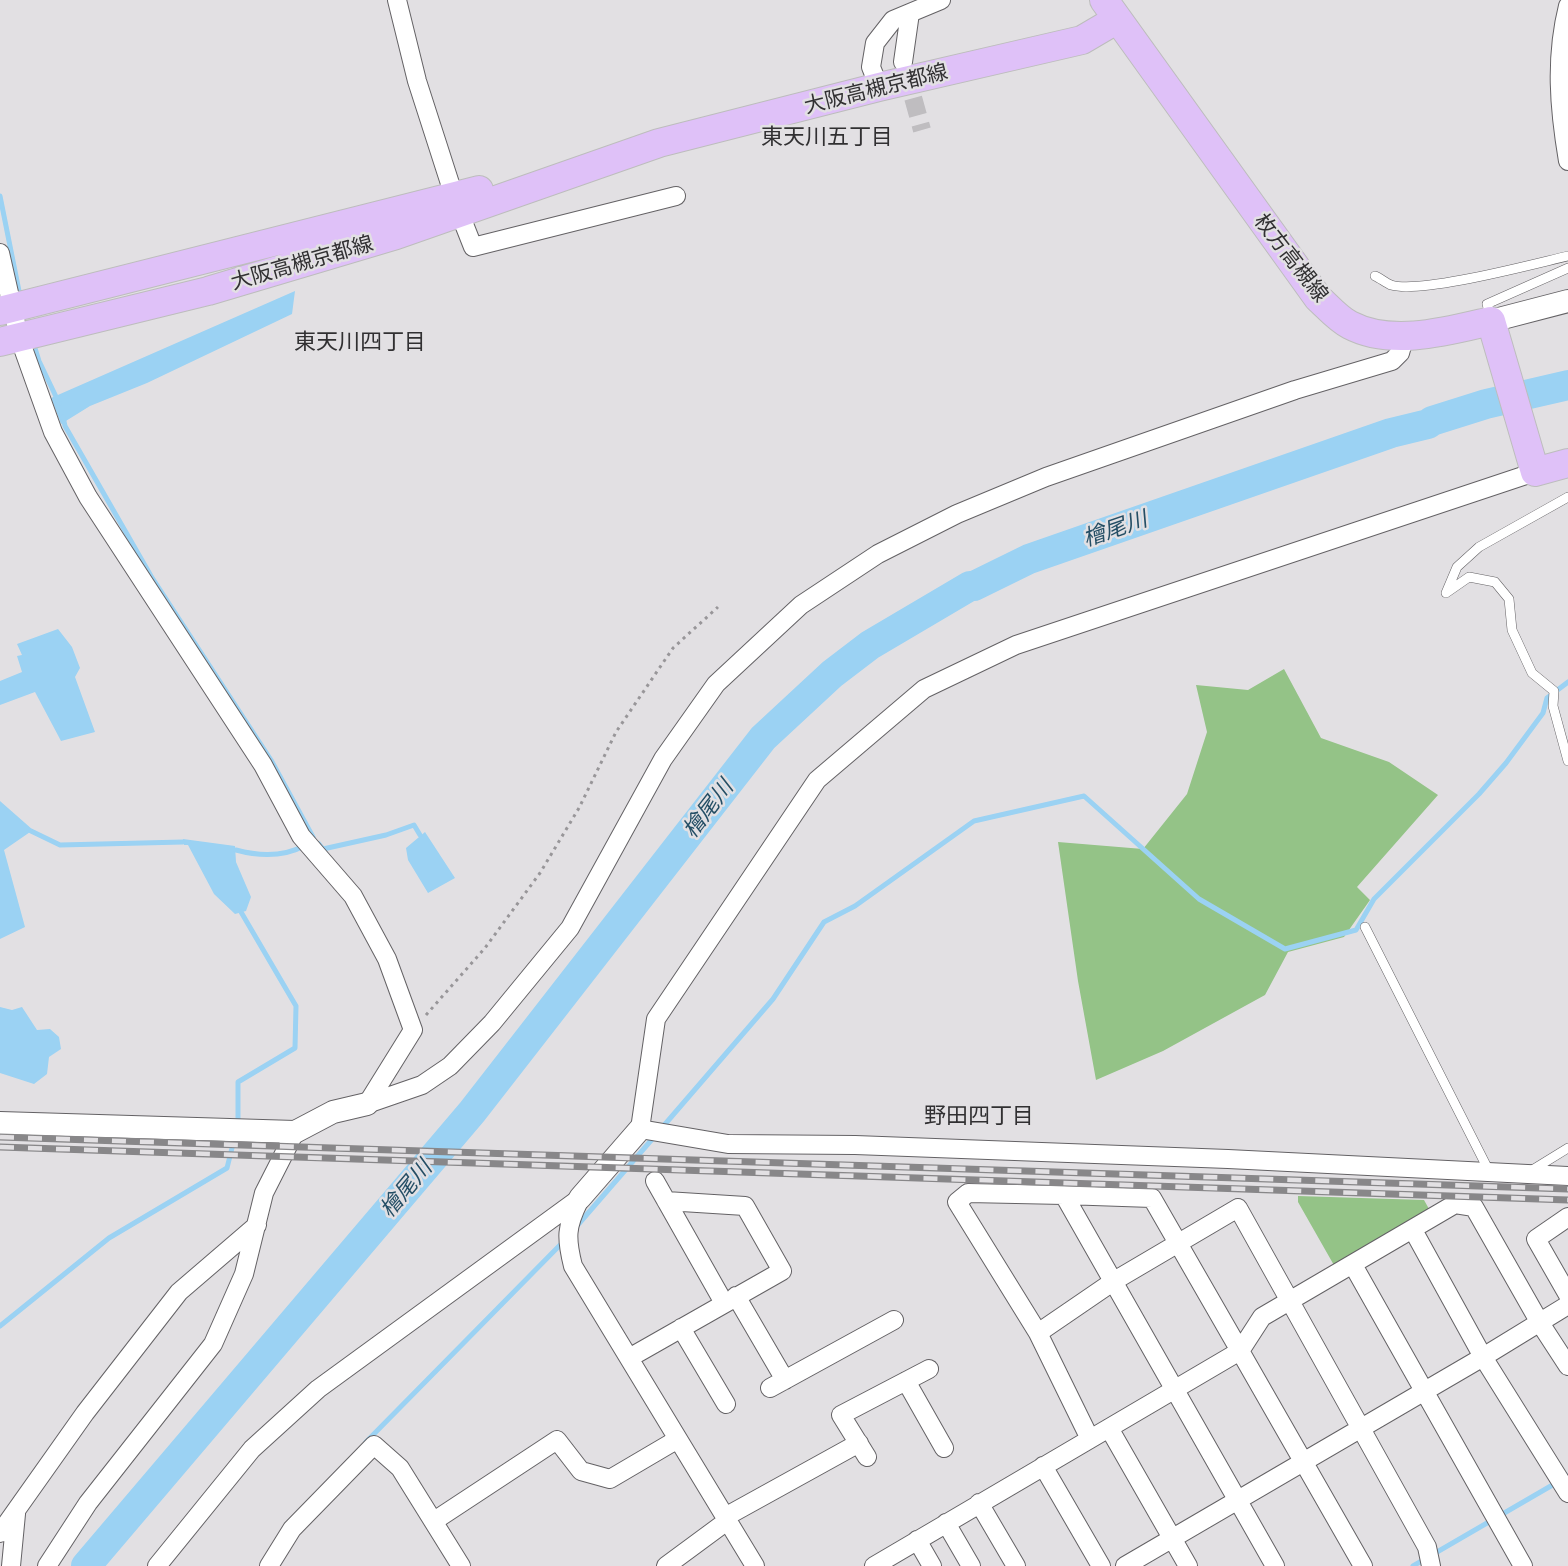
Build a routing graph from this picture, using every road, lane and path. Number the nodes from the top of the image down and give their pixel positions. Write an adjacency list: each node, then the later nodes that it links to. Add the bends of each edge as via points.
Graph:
1 (397, 0): 10 (street, via 417,81)
2 (941, 0): 5 (street)
3 (1568, 6): 8 (street, via 1560,35 1559,102)
4 (1110, 10): 7 (main road, 大阪高槻京都線, via 1082,40); 18 (main road, 枚方高槻線, via 1318,298 1349,325)
5 (910, 13): 6 (street); 7 (street, via 893,20 875,43 871,67)
6 (903, 62)
7 (879, 87): 10 (main road, 大阪高槻京都線, via 659,143)
8 (1568, 161)
9 (676, 196): 10 (street, via 473,247)
10 (457, 205): 16 (main road, 大阪高槻京都線); 19 (main road, 大阪高槻京都線, via 208,291)
11 (0, 253): 16 (street)
12 (1568, 256): 14 (lane, via 1416,285 1392,285)
13 (1568, 268): 17 (lane, via 1486,304)
14 (1375, 276)
15 (1568, 301): 17 (street)
16 (6, 309): 19 (street)
17 (1491, 321): 18 (main road, 枚方高槻線, via 1439,333); 21 (main road)
18 (1405, 335): 27 (street, via 1400,353 1392,361 1295,390 1046,477 957,514 878,554 801,605 716,684 663,759 570,928 492,1023 450,1066 422,1085)
19 (10, 340): 26 (street, via 88,497 263,765 301,836 353,896 387,959)
20 (1568, 463): 21 (main road)
21 (1535, 472): 29 (street, via 1016,645 924,689 817,780 656,1019)
22 (1568, 497): 24 (lane, via 1479,547 1457,567 1446,593 1469,577 1496,582 1509,599 1512,630 1532,673 1554,691 1553,706)
23 (718, 607): 26 (path, via 673,648 616,732 579,808 540,873 485,948)
24 (1568, 761)
25 (1365, 927): 32 (lane)
26 (413, 1030): 27 (street)
27 (367, 1104): 30 (street, via 333,1112)
28 (0, 1123): 30 (street)
29 (640, 1129): 32 (street, via 728,1144 855,1144); 37 (street)
30 (295, 1132): 40 (street, via 264,1193)
31 (1568, 1148): 33 (lane)
32 (1490, 1173): 33 (street)
33 (1524, 1174): 34 (street)
34 (1568, 1176)
35 (655, 1181): 38 (street)
36 (1064, 1195): 42 (street, via 1152,1198); 44 (street); 52 (street, via 968,1193 957,1202)
37 (580, 1198): 55 (street, via 568,1223 573,1266); 82 (street, via 318,1389 252,1449)
38 (666, 1201): 46 (street); 46 (street, via 745,1206 782,1271)
39 (1568, 1217): 45 (street, via 1536,1239)
40 (257, 1225): 72 (street, via 179,1292 85,1413); 81 (street, via 244,1274 213,1344 88,1503)
41 (1413, 1230): 43 (street); 50 (street, via 1455,1204 1474,1207); 54 (street)
42 (1179, 1244): 44 (street); 47 (street, via 1238,1208); 53 (street)
43 (1353, 1265): 47 (street); 60 (street)
44 (1114, 1281): 52 (street); 59 (street)
45 (1568, 1295)
46 (730, 1300): 49 (street, via 778,1384 869,1343); 51 (street)
47 (1290, 1303): 53 (street, via 1262,1317); 63 (street)
48 (1568, 1305): 50 (street)
49 (894, 1320)
50 (1540, 1323): 54 (street); 56 (street)
51 (681, 1328): 55 (street); 61 (street)
52 (1038, 1333): 65 (street)
53 (1240, 1351): 59 (street); 67 (street)
54 (1484, 1357): 60 (street); 69 (street)
55 (629, 1358): 64 (street)
56 (1568, 1365)
57 (929, 1369): 58 (street)
58 (906, 1381): 66 (street); 73 (street, via 841,1415 863,1450)
59 (1175, 1389): 62 (street); 70 (street)
60 (1423, 1392): 63 (street); 97 (street)
61 (726, 1404)
62 (1109, 1428): 65 (street); 77 (street)
63 (1360, 1429): 67 (street); 96 (street, via 1427,1547)
64 (678, 1439): 73 (street); 74 (street, via 610,1479 581,1471 557,1440)
65 (1090, 1439): 68 (street)
66 (944, 1448)
67 (1304, 1463): 70 (street); 95 (street)
68 (1043, 1466): 71 (street); 91 (street)
69 (1568, 1493)
70 (1238, 1501): 77 (street); 94 (street)
71 (979, 1503): 75 (street); 90 (street)
72 (16, 1514): 76 (street); 80 (street)
73 (726, 1519): 85 (street); 86 (street)
74 (434, 1521): 83 (street, via 400,1468 374,1445 291,1529); 84 (street)
75 (946, 1522): 78 (street); 89 (street)
76 (0, 1533)
77 (1173, 1539): 92 (street); 93 (street)
78 (917, 1540): 87 (street); 88 (street)
79 (0, 1550): 80 (street, via 6,1553)
80 (11, 1566)
81 (47, 1566)
82 (157, 1566)
83 (269, 1566)
84 (461, 1566)
85 (666, 1566)
86 (755, 1566)
87 (874, 1566)
88 (932, 1566)
89 (971, 1566)
90 (1016, 1566)
91 (1101, 1566)
92 (1125, 1566)
93 (1188, 1566)
94 (1275, 1566)
95 (1364, 1566)
96 (1431, 1566)
97 (1523, 1566)

